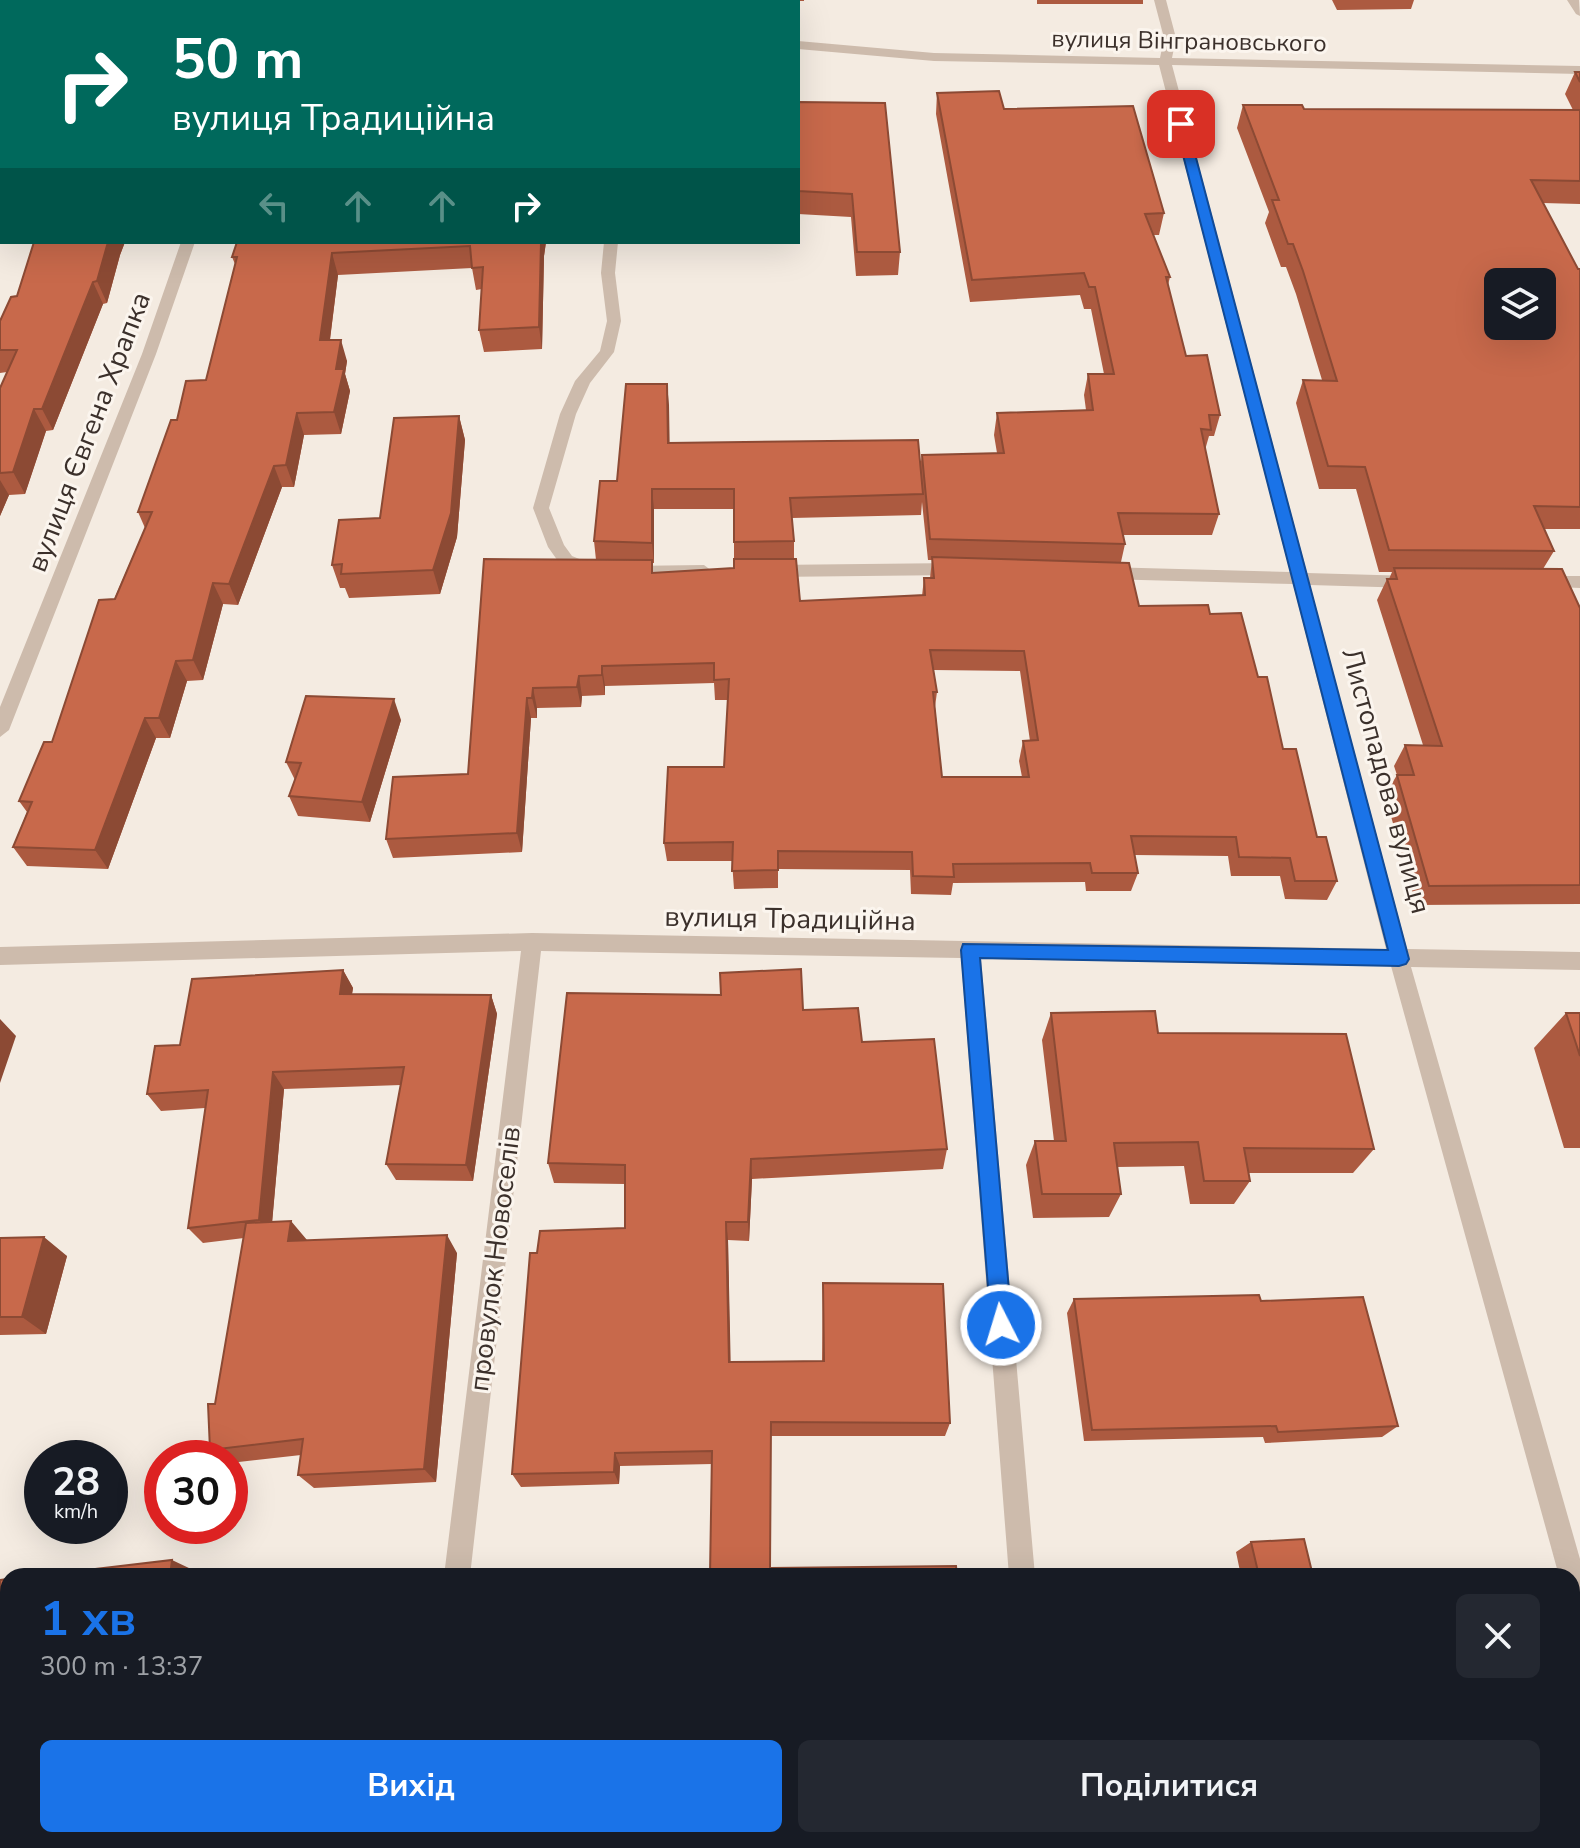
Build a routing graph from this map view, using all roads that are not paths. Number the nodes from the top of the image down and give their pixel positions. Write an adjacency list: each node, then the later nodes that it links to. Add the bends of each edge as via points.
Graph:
1 (1160, 0): 5 (street, Листопадова вулиця, via 1170,38)
2 (1573, 0): 3 (street)
3 (1580, 12)
4 (800, 45): 5 (street, вулиця Вінграновського, via 934,57)
5 (1165, 63): 6 (street, вулиця Вінграновського); 13 (street, Листопадова вулиця)
6 (1580, 70)
7 (187, 244): 17 (street, вулиця Євгена Храпка, via 144,369)
8 (611, 244): 10 (street, via 608,273 614,321 607,352 583,381 568,414 541,508 556,547 566,560 585,569)
9 (975, 569): 11 (street)
10 (724, 571)
11 (756, 571)
12 (1083, 573): 13 (street)
13 (1300, 580): 14 (street); 21 (street, Листопадова вулиця)
14 (1426, 582)
15 (1519, 582): 16 (street)
16 (1580, 582)
17 (0, 730)
18 (532, 942): 19 (street, вулиця Традиційна); 20 (street, вулиця Традиційна); 23 (street, провулок Новоселів)
19 (970, 950): 21 (street, вулиця Традиційна); 24 (street)
20 (0, 956)
21 (1399, 959): 22 (street, вулиця Традиційна); 25 (street, Листопадова вулиця)
22 (1580, 961)
23 (458, 1568)
24 (1021, 1568)
25 (1570, 1568)

